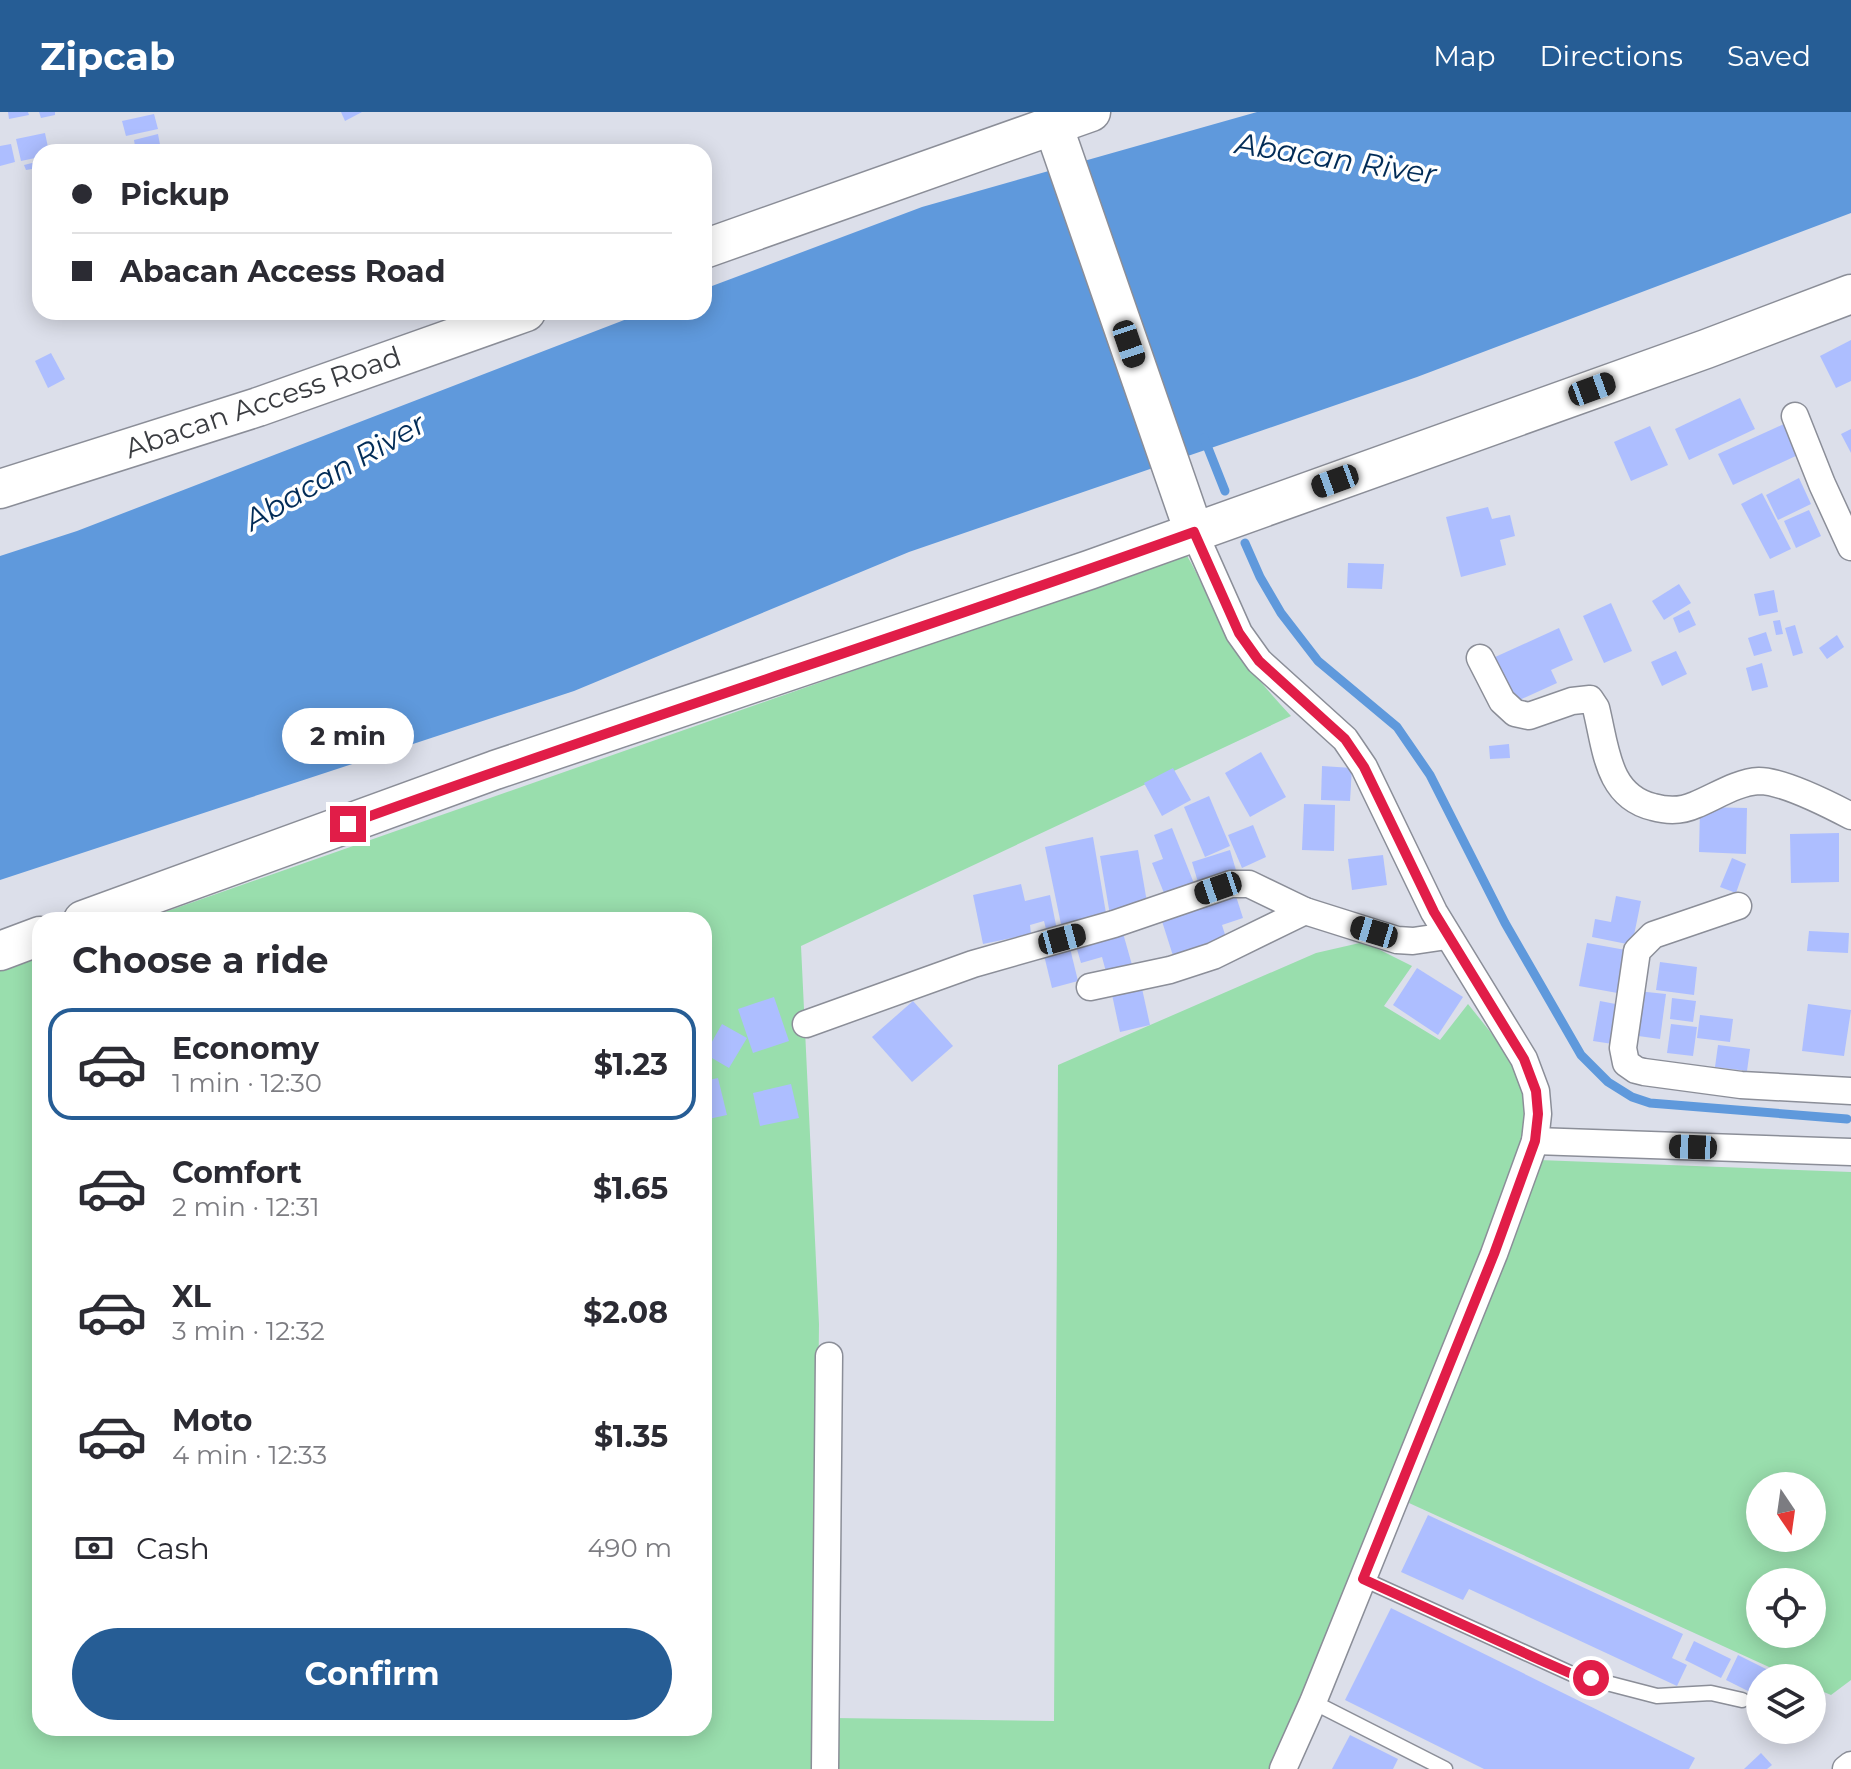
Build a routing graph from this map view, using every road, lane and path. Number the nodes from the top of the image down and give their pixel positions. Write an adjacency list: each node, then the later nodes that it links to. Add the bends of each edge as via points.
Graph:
1 (1091, 112): 2 (street)
2 (1056, 135): 3 (street); 8 (street)
3 (712, 246)
4 (1851, 294): 8 (street, via 1706,349)
5 (503, 320): 7 (street, Abacan Access Road, via 258,407)
6 (1795, 416): 9 (street)
7 (0, 489)
8 (1191, 523): 14 (street, via 972,610 495,770); 15 (street, via 1239,633 1259,661 1345,739 1364,767)
9 (1851, 547)
10 (1480, 658): 11 (street, via 1502,701 1515,713 1529,716 1590,699 1616,782 1640,804 1684,808 1744,784 1768,782)
11 (1851, 816)
12 (1738, 906): 20 (street, via 1653,935 1637,951 1623,1048 1626,1063 1644,1072 1741,1085)
13 (1305, 911): 15 (street, via 1397,940); 18 (street, via 1213,956); 19 (street, via 1249,884 1231,884 973,964)
14 (105, 912)
15 (1447, 936): 21 (street, via 1531,1073 1538,1114)
16 (32, 939): 17 (street)
17 (0, 951)
18 (1090, 987)
19 (806, 1024)
20 (1851, 1091)
21 (1535, 1141): 22 (street); 24 (street)
22 (1851, 1152)
23 (829, 1356): 28 (street)
24 (1363, 1579): 25 (lane, via 1572,1674 1657,1696 1711,1693); 26 (street)
25 (1742, 1700)
26 (1313, 1702): 29 (street); 30 (lane)
27 (1851, 1765): 31 (street)
28 (825, 1769)
29 (1283, 1769)
30 (1445, 1769)
31 (1846, 1769)

